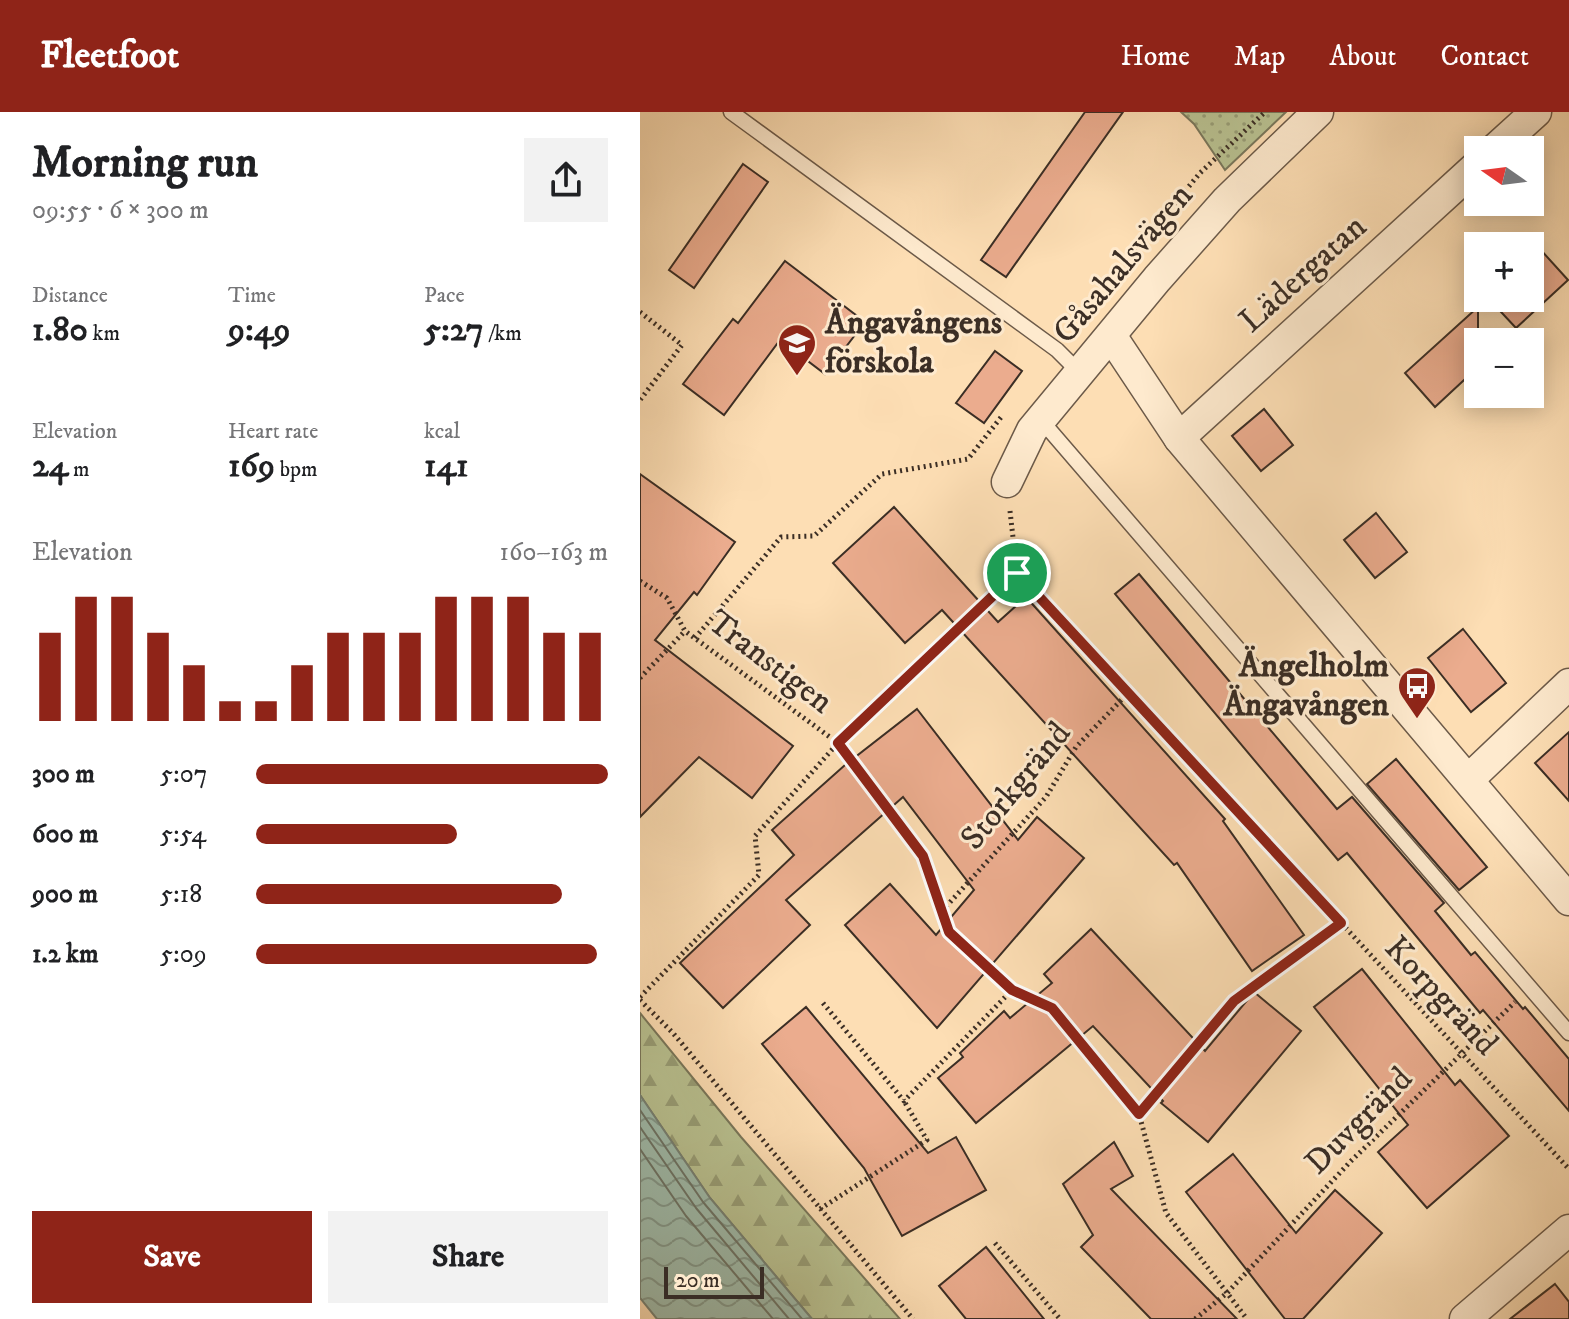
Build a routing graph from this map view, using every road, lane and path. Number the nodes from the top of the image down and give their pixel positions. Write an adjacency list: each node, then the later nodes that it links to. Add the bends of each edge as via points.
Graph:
1 (731, 112): 8 (lane, via 1057,350)
2 (1318, 112): 7 (street, Gåsahalsvägen, via 1227,200)
3 (1536, 112): 4 (street)
4 (1509, 136)
5 (1464, 178): 12 (street, Lädergatan)
6 (640, 312): 9 (path, via 682,345)
7 (1112, 337): 8 (street, Gåsahalsvägen); 12 (street)
8 (1081, 373): 11 (street, Gåsahalsvägen)
9 (640, 400)
10 (1007, 410): 17 (path, via 968,459 882,474 814,536 781,537)
11 (1041, 420): 13 (street, Gåsahalsvägen); 26 (lane)
12 (1179, 438): 22 (street)
13 (1007, 482): 14 (path)
14 (1017, 573): 20 (path, Korpgränd); 21 (path)
15 (640, 581): 16 (path, Transtigen, via 667,598)
16 (685, 631): 17 (path, Transtigen); 18 (path)
17 (695, 638): 21 (path, Transtigen)
18 (640, 678)
19 (1569, 684): 22 (street)
20 (1128, 693): 24 (path, Storkgränd, via 1076,747 1046,797); 25 (path, Korpgränd)
21 (838, 743): 24 (path, Transtigen, via 923,856); 28 (path, via 755,836 759,875)
22 (1469, 779): 23 (street)
23 (1569, 900)
24 (942, 911): 27 (path, Transtigen, via 949,932)
25 (1341, 923): 31 (path, Korpgränd); 33 (path, via 1234,1001)
26 (1530, 988): 30 (lane); 31 (path, Duvgränd)
27 (1012, 990): 32 (path); 33 (path, Transtigen, via 1052,1008)
28 (640, 998): 35 (path)
29 (823, 1003): 32 (path)
30 (1569, 1033)
31 (1462, 1053): 34 (path, Korpgränd); 38 (path, Duvgränd)
32 (904, 1101): 35 (path, via 927,1140)
33 (1139, 1114): 38 (path, Transtigen, via 1166,1213)
34 (1569, 1169)
35 (820, 1209): 39 (path)
36 (1569, 1230): 43 (street)
37 (995, 1243): 40 (path)
38 (1227, 1293): 41 (path, Duvgränd); 42 (path, Transtigen)
39 (913, 1319)
40 (1060, 1319)
41 (1195, 1319)
42 (1247, 1319)
43 (1465, 1319)

